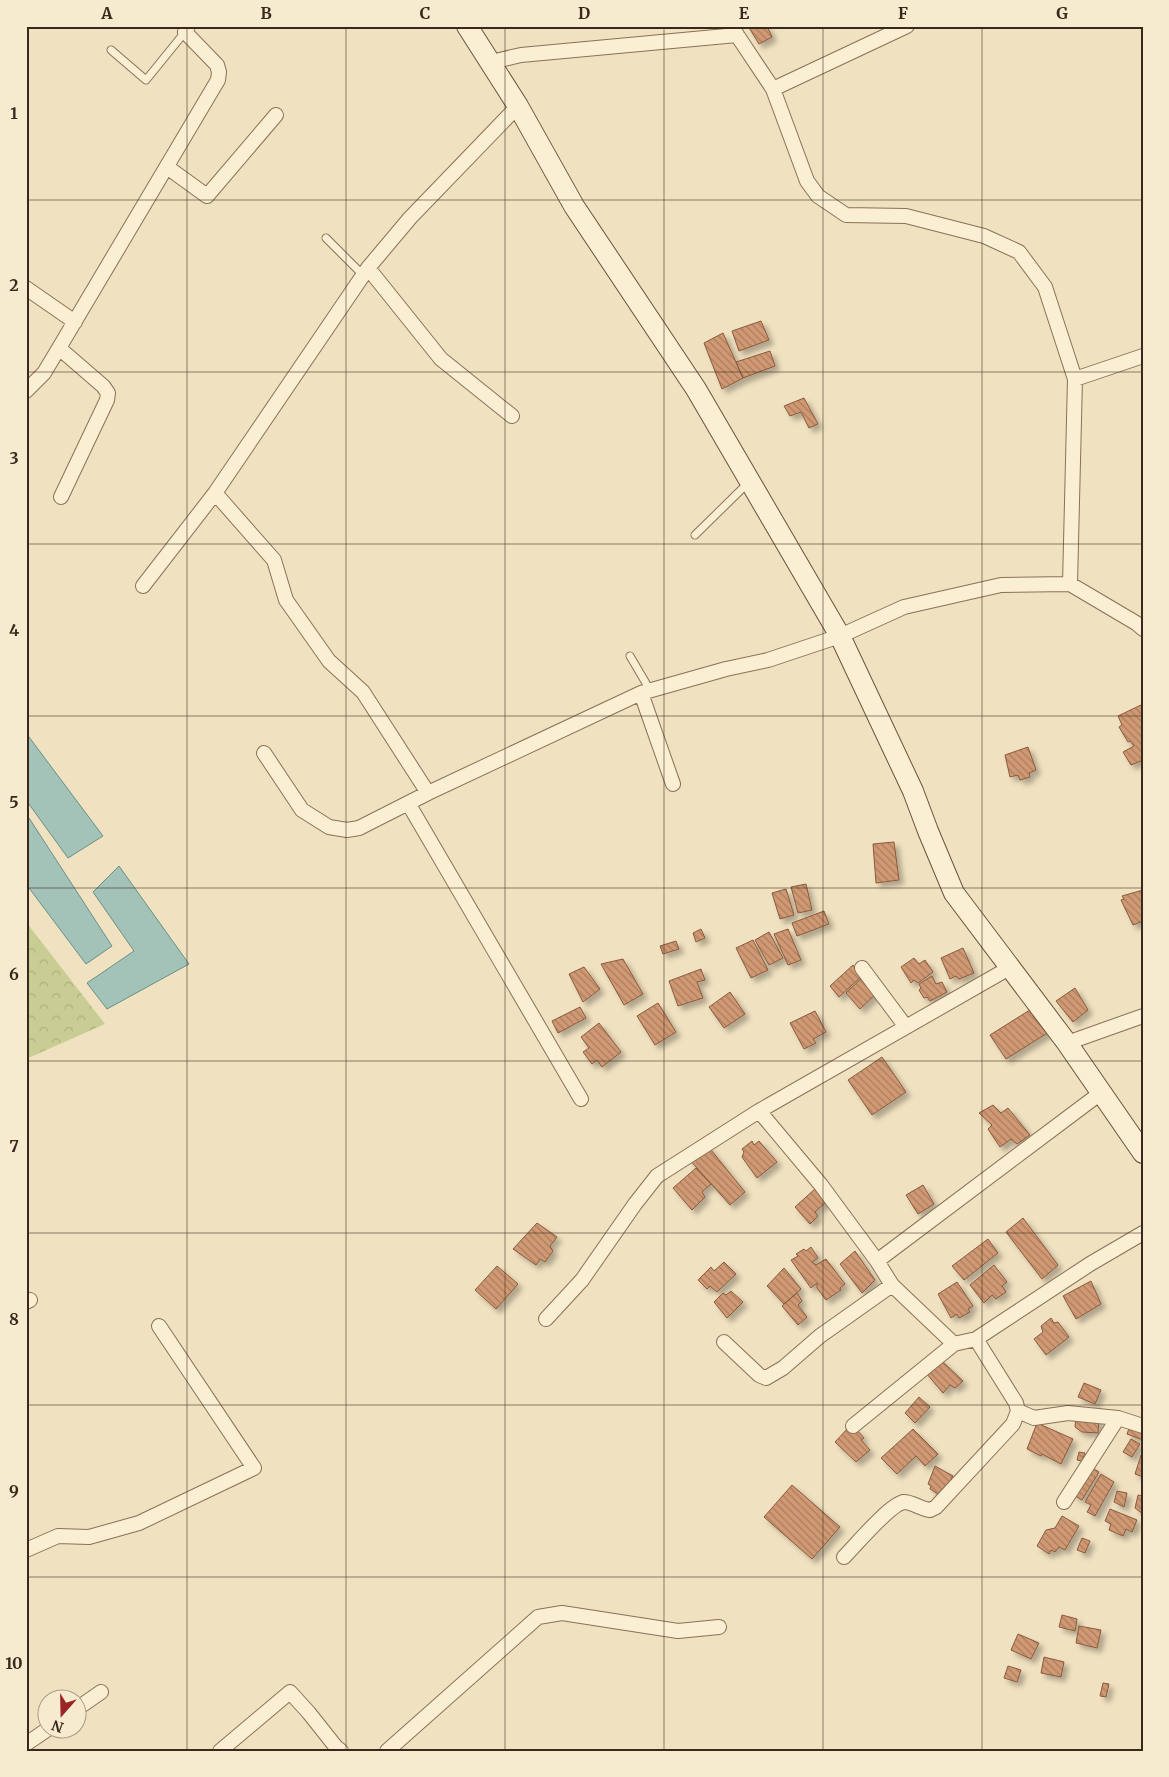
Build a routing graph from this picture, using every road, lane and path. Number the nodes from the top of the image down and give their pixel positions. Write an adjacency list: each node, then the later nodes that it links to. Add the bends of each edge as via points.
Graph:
1 (467, 26): 6 (street)
2 (907, 26): 7 (street)
3 (186, 29): 5 (lane, via 146,80); 10 (street, via 216,65 218,80)
4 (734, 31): 6 (street, via 521,55); 7 (street)
5 (111, 50)
6 (491, 62): 8 (street)
7 (773, 89): 17 (street, via 807,181 818,196 846,215 906,216 984,236 1019,252 1045,288)
8 (518, 106): 12 (street, via 410,218); 20 (street, via 574,206 696,389)
9 (276, 115): 10 (street, via 207,196)
10 (166, 167): 14 (street)
11 (326, 238): 12 (lane)
12 (366, 272): 19 (street, via 441,359); 21 (street)
13 (26, 288): 14 (street)
14 (75, 322): 15 (street)
15 (59, 348): 18 (street, via 44,373); 22 (street, via 108,393 108,400)
16 (1143, 356): 17 (street)
17 (1075, 379): 24 (street)
18 (26, 391)
19 (512, 416)
20 (750, 481): 23 (lane); 27 (street)
21 (214, 493): 25 (street); 32 (street, via 274,560 286,600 329,661 363,692)
22 (61, 497)
23 (695, 535)
24 (1070, 584): 26 (street); 27 (street, via 991,587 904,607)
25 (143, 586)
26 (1140, 624)
27 (840, 636): 29 (street, via 768,660); 34 (street, via 913,791 954,893)
28 (630, 656): 29 (lane)
29 (646, 692): 31 (street); 32 (street)
30 (264, 753): 33 (street, via 302,810 329,827 359,828)
31 (673, 784)
32 (428, 793): 33 (street)
33 (408, 803): 40 (street)
34 (1011, 967): 37 (street); 38 (street)
35 (862, 968): 37 (street)
36 (1143, 1016): 38 (street)
37 (906, 1027): 41 (street)
38 (1067, 1043): 39 (street)
39 (1102, 1092): 42 (street); 44 (street)
40 (581, 1100)
41 (759, 1111): 44 (street, via 821,1185); 46 (street, via 657,1176 582,1280)
42 (1143, 1153)
43 (1143, 1232): 48 (street)
44 (877, 1261): 45 (street)
45 (892, 1285): 49 (street, via 766,1378); 50 (street)
46 (546, 1320)
47 (159, 1326): 56 (street, via 254,1468 139,1523 89,1537 58,1536)
48 (976, 1339): 50 (street); 51 (street, via 1014,1396)
49 (724, 1342)
50 (954, 1344): 53 (street)
51 (1018, 1411): 52 (street, via 1034,1418 1068,1413); 57 (street, via 1013,1424 936,1507 930,1510 906,1502 898,1504)
52 (1118, 1418): 54 (street); 55 (street)
53 (853, 1426)
54 (1143, 1426)
55 (1064, 1502)
56 (26, 1550)
57 (844, 1557)
58 (719, 1626): 65 (street, via 678,1631 562,1613 538,1617)
59 (100, 1692): 60 (street)
60 (88, 1701)
61 (38, 1736): 62 (street)
62 (26, 1744)
63 (220, 1751): 64 (street, via 290,1692)
64 (341, 1751)
65 (387, 1751)

